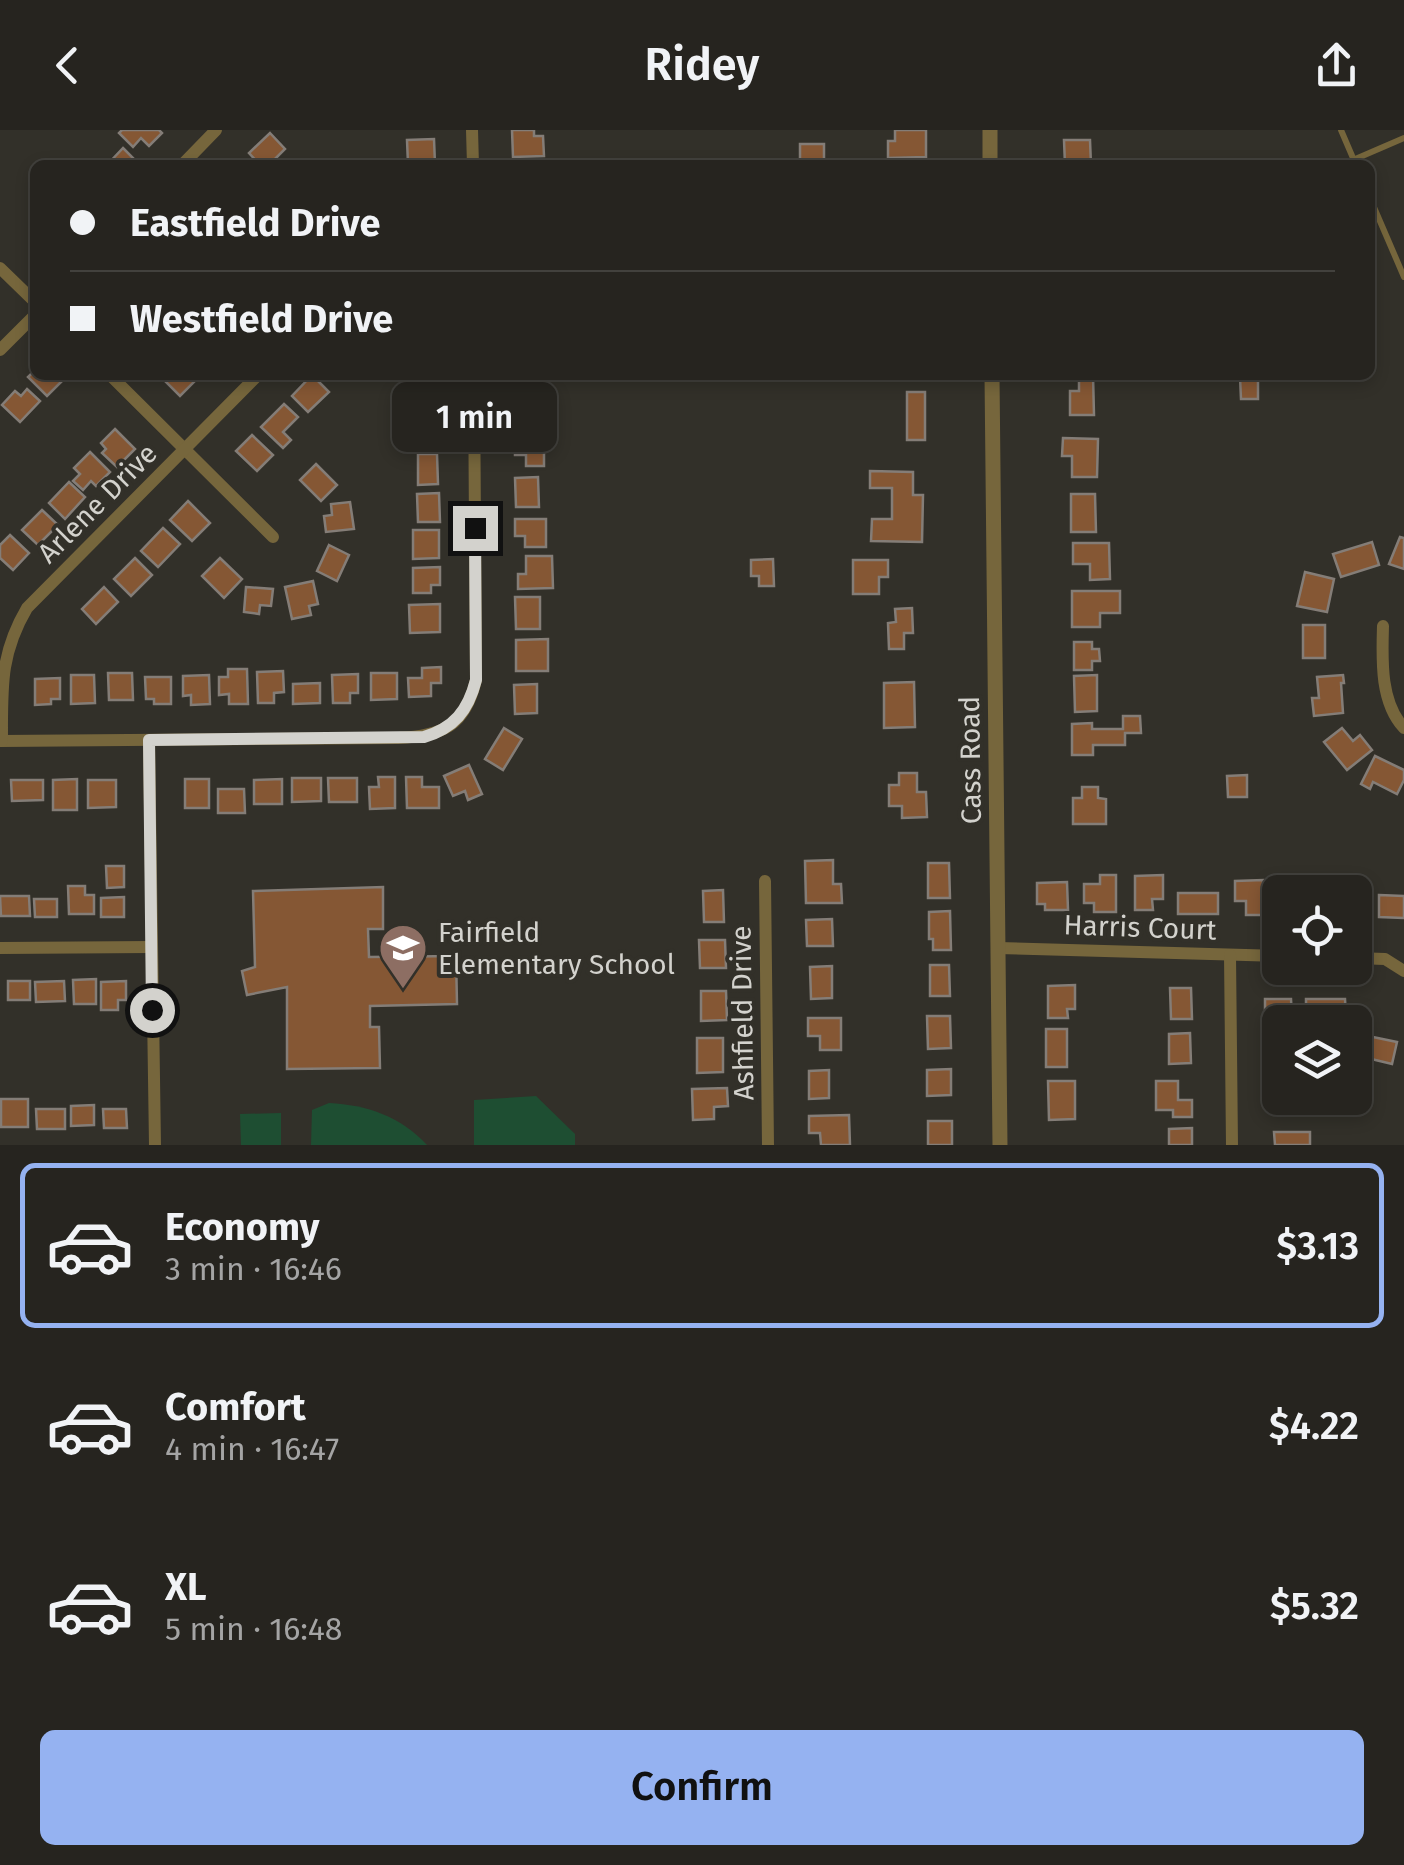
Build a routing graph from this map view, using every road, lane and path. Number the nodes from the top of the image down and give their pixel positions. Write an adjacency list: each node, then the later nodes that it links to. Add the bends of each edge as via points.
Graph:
1 (216, 130): 6 (street)
2 (472, 130): 7 (street)
3 (990, 130): 8 (street)
4 (1340, 130): 9 (lane)
5 (1404, 138): 10 (lane)
6 (187, 160)
7 (472, 160)
8 (990, 160)
9 (1354, 160)
10 (1359, 160)
11 (1375, 210): 13 (lane)
12 (0, 268): 14 (street)
13 (1404, 277)
14 (30, 297)
15 (30, 320): 16 (street)
16 (0, 350)
17 (115, 380): 21 (street)
18 (253, 380): 21 (street, Arlene Drive)
19 (474, 380): 25 (street, via 476,680 456,722 424,737)
20 (992, 380): 30 (street, Cass Road)
21 (186, 450): 22 (street); 26 (street, Arlene Drive, via 12,629 1,654)
22 (273, 537)
23 (1383, 626): 24 (street, via 1386,688)
24 (1404, 728)
25 (149, 740): 26 (street); 28 (street)
26 (1, 741)
27 (766, 881): 36 (street, Ashfield Drive)
28 (152, 947): 29 (street); 35 (street)
29 (0, 948)
30 (998, 948): 31 (street, Harris Court); 37 (street, Cass Road)
31 (1230, 955): 32 (street, Harris Court); 38 (street)
32 (1262, 956)
33 (1372, 958): 34 (street)
34 (1404, 970)
35 (155, 1145)
36 (768, 1145)
37 (1000, 1145)
38 (1232, 1145)

